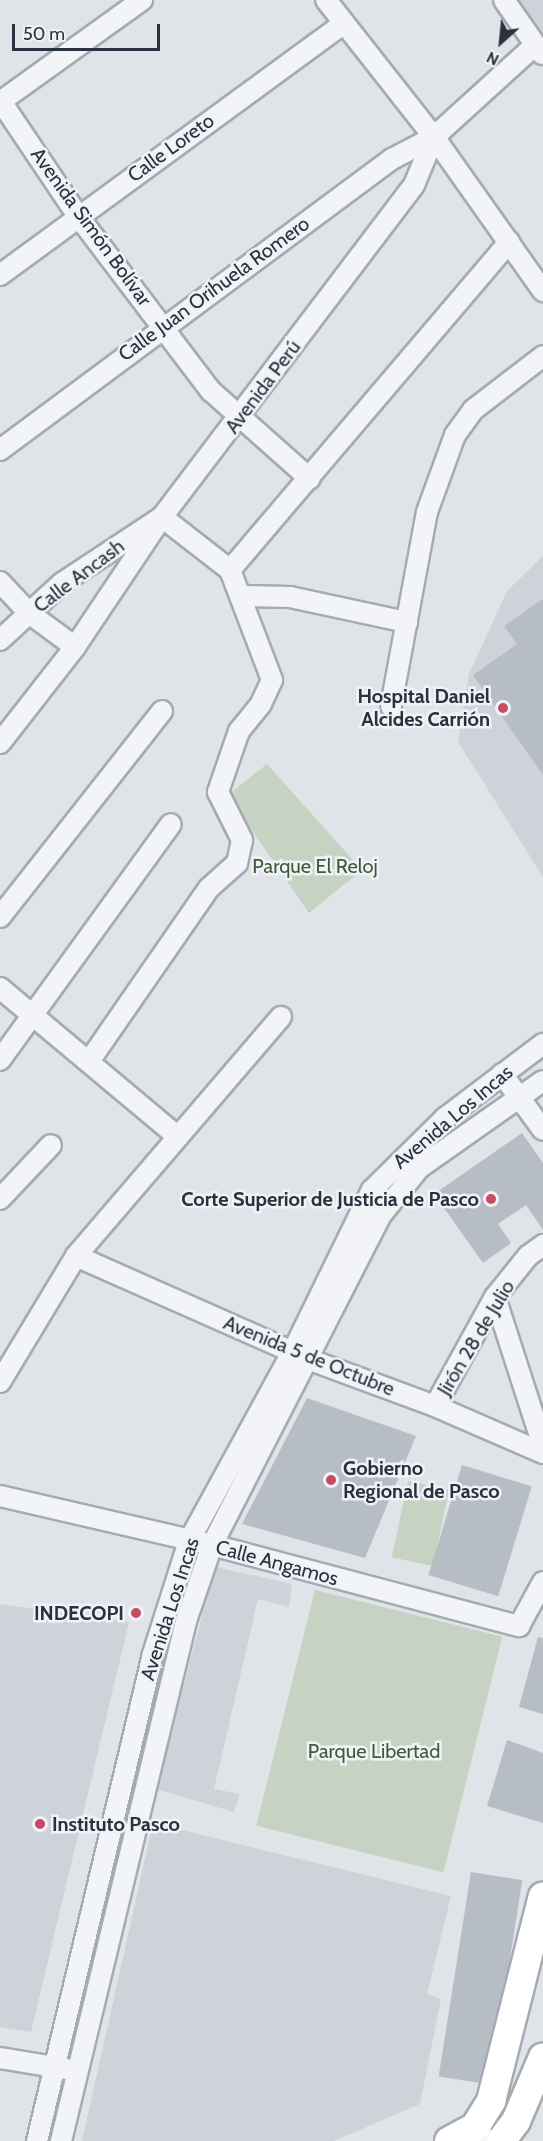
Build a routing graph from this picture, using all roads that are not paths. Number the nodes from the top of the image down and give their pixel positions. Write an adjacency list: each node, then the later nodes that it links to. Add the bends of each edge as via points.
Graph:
1 (142, 0): 6 (street)
2 (326, 0): 4 (street)
3 (504, 0): 5 (street)
4 (343, 24): 7 (street); 8 (street, Calle Loreto)
5 (539, 50): 7 (street, Avenida Perú)
6 (0, 101): 8 (street, Avenida Simón Bolívar)
7 (434, 137): 9 (street); 12 (street, Calle Juan Orihuela Romero, via 392,159); 14 (street, Avenida Perú, via 414,185)
8 (78, 216): 10 (street, Calle Loreto); 12 (street, Avenida Simón Bolívar)
9 (509, 242): 11 (street); 16 (street)
10 (0, 275)
11 (543, 291)
12 (164, 326): 14 (street, Avenida Simón Bolívar); 15 (street, Calle Juan Orihuela Romero)
13 (543, 356): 22 (street, via 473,410 454,435 427,512)
14 (239, 420): 16 (street, Avenida Simón Bolívar); 17 (street, Avenida Perú)
15 (0, 450)
16 (310, 479): 18 (street)
17 (162, 517): 18 (street); 21 (street, Calle Ancash, via 62,584); 24 (street, Avenida Perú)
18 (230, 570): 20 (street)
19 (0, 582): 21 (street)
20 (243, 596): 22 (street, via 290,597); 35 (street, via 272,680 261,704 239,731 218,792 242,840 237,863 209,888)
21 (29, 613): 23 (street, Calle Ancash); 24 (street)
22 (407, 622): 25 (street)
23 (0, 640)
24 (75, 647): 27 (street, Avenida Perú)
25 (391, 706)
26 (162, 711): 29 (street)
27 (0, 742)
28 (171, 824): 31 (street)
29 (0, 917)
30 (0, 988): 31 (street)
31 (32, 1012): 34 (street); 35 (street)
32 (281, 1017): 40 (street)
33 (543, 1044): 36 (street, Avenida Los Incas)
34 (0, 1060)
35 (89, 1061): 40 (street)
36 (502, 1074): 38 (street); 43 (street, Avenida Los Incas, via 399,1159 372,1190)
37 (543, 1081): 38 (street, Avenida Los Incas)
38 (523, 1096): 39 (street); 45 (street, Avenida Los Incas, via 419,1168 381,1215)
39 (543, 1130)
40 (178, 1137): 46 (street)
41 (51, 1145): 42 (street)
42 (0, 1199)
43 (346, 1243): 45 (street); 48 (street, Avenida Los Incas)
44 (543, 1245): 47 (street, Jirón 28 de Julio, via 528,1256)
45 (364, 1251): 48 (street, Avenida Los Incas)
46 (76, 1256): 48 (street, Avenida 5 de Octubre); 49 (street)
47 (495, 1297): 50 (street, Jirón 28 de Julio); 51 (street)
48 (300, 1355): 50 (street, Avenida 5 de Octubre); 54 (street, Avenida Los Incas); 55 (street, Avenida Los Incas)
49 (0, 1382)
50 (435, 1406): 52 (street, Avenida 5 de Octubre)
51 (543, 1446)
52 (543, 1453)
53 (0, 1496): 54 (street, Calle Angamos)
54 (189, 1541): 55 (street, Calle Angamos); 60 (street, Avenida Los Incas, via 152,1657)
55 (212, 1545): 56 (street, Calle Angamos, via 519,1626); 61 (street, Avenida Los Incas, via 186,1621)
56 (543, 1582)
57 (543, 1896): 62 (street)
58 (0, 2058): 60 (street)
59 (542, 2064): 66 (street)
60 (54, 2067): 61 (street); 63 (street, Avenida Los Incas)
61 (78, 2072): 64 (street, Avenida Los Incas)
62 (481, 2134): 65 (street)
63 (37, 2141)
64 (61, 2141)
65 (449, 2141)
66 (501, 2141)

